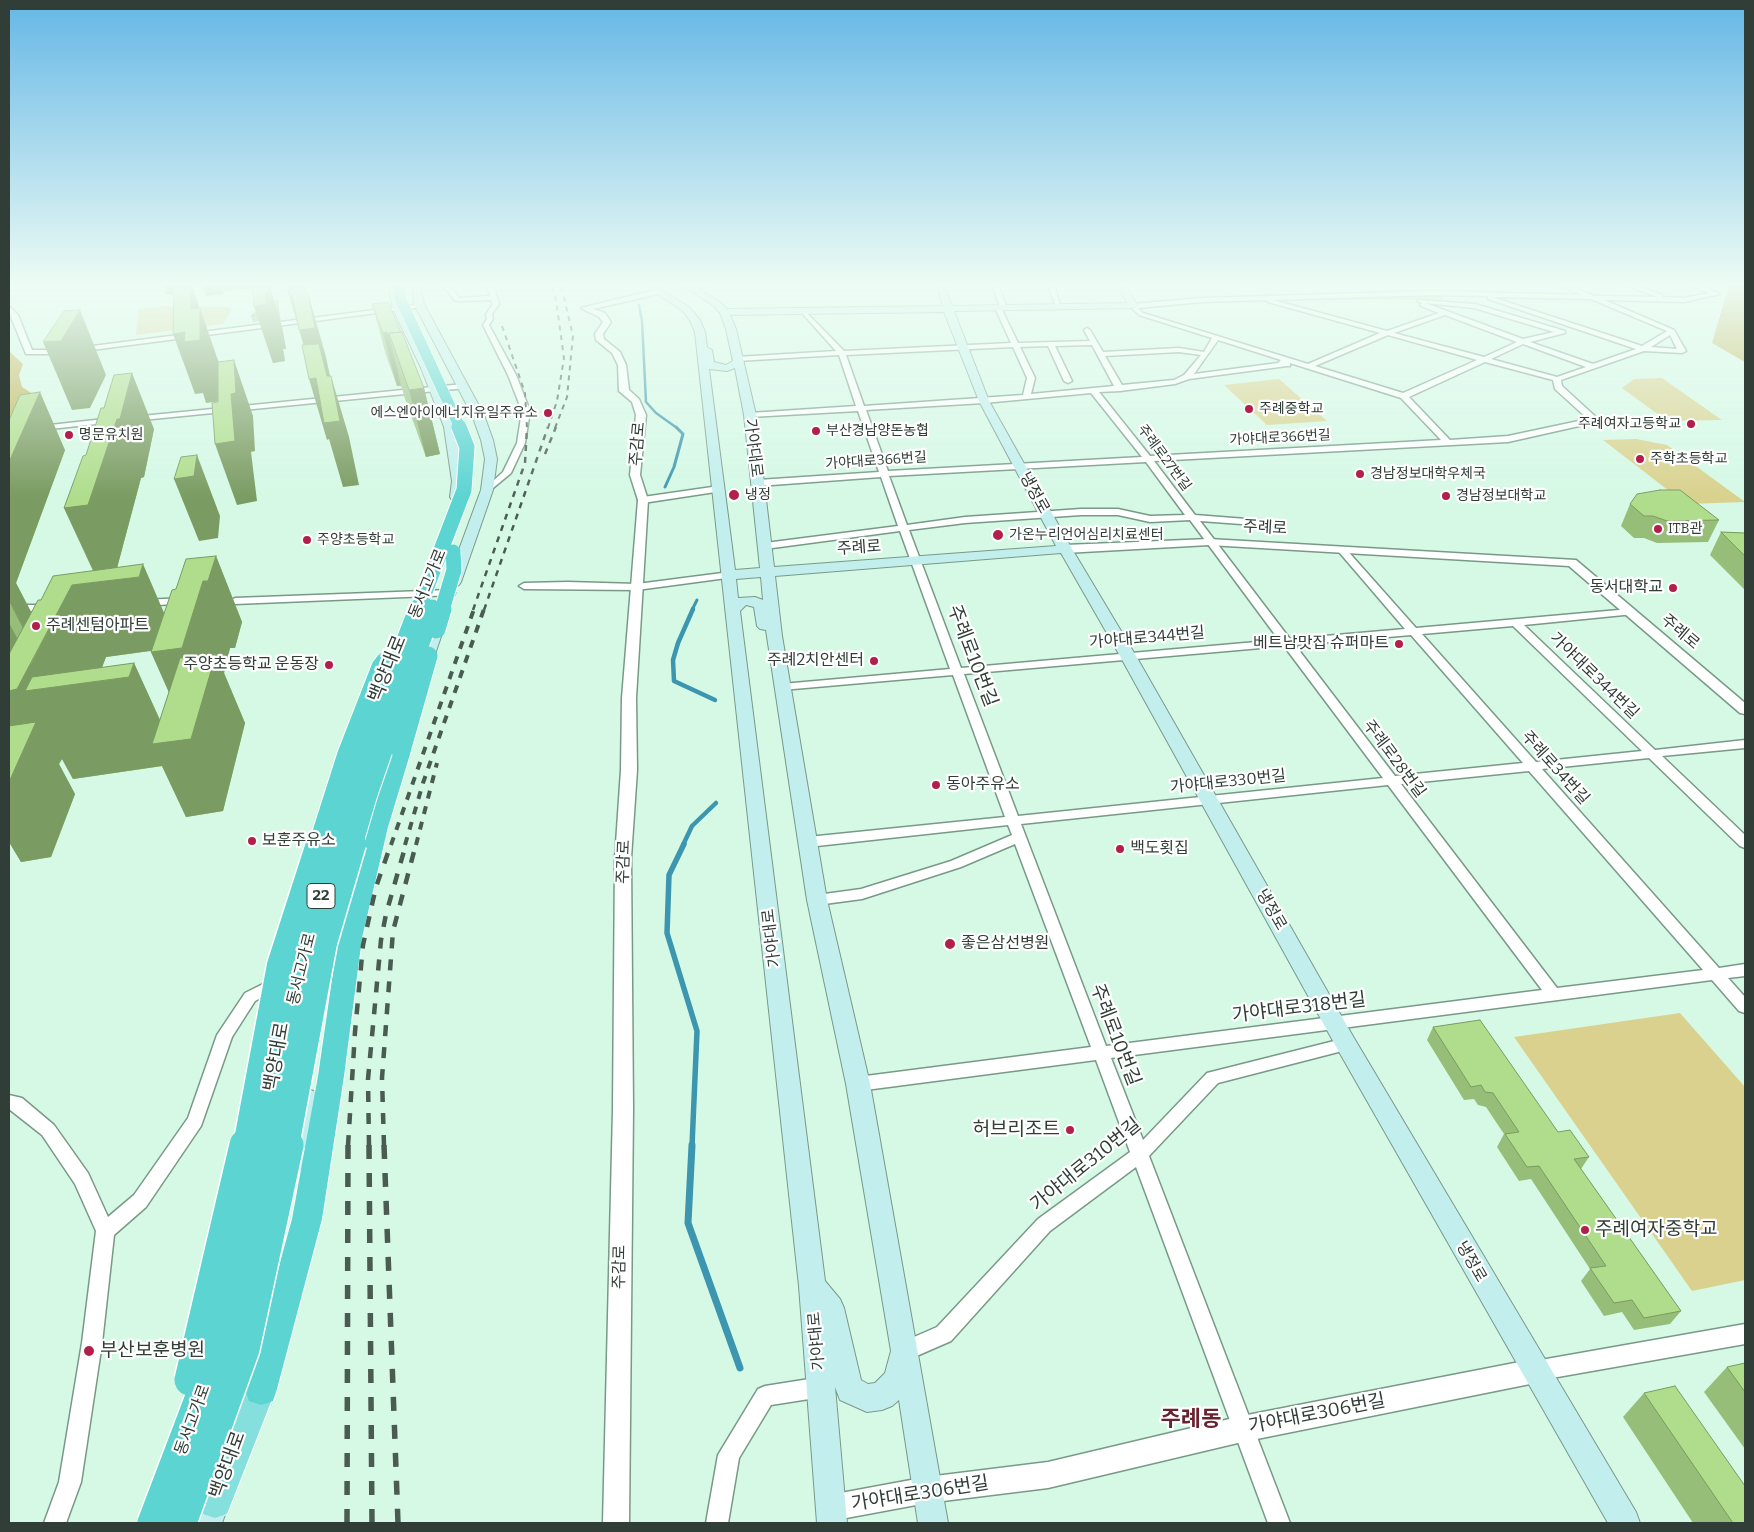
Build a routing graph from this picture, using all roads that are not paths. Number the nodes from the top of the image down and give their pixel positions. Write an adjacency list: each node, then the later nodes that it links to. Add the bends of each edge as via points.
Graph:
1 (420, 356): 33 (main road, 백양대로)
2 (427, 356): 74 (highway, 동서고가로 / 22, bridge, via 462,432 468,463 464,490)
3 (438, 356): 57 (highway, 동서고가로 / 22, via 478,444 480,464 477,490)
4 (448, 356): 31 (main road, 백양대로)
5 (502, 356): 47 (street, via 526,411 521,443 507,473)
6 (618, 356): 48 (street, 주감로, via 624,391 636,401 641,415 635,475)
7 (703, 356): 46 (main road, 가야대로)
8 (708, 356): 25 (main road, via 714,367 727,368)
9 (736, 356): 25 (main road, 가야대로)
10 (789, 356): 25 (street)
11 (843, 356): 38 (street, 주례로10번길)
12 (965, 356): 37 (main road, 냉정로)
13 (1020, 356): 35 (street, via 1030,378)
14 (1056, 356): 30 (street)
15 (1101, 356): 32 (street)
16 (1204, 356): 28 (street)
17 (1267, 356): 28 (street, via 1287,364)
18 (1278, 356): 26 (street)
19 (1331, 356): 26 (street)
20 (1476, 356): 24 (street)
21 (1490, 356): 24 (street)
22 (1566, 356): 27 (street)
23 (1618, 356): 27 (street)
24 (1485, 359): 29 (street); 36 (street)
25 (737, 361): 39 (main road, 가야대로)
26 (1309, 366): 36 (street)
27 (1591, 366): 29 (street)
28 (1187, 377): 32 (street, via 1175,382)
29 (1557, 379): 41 (street, 가야대로366번길, via 1558,387 1594,420 1508,439)
30 (1068, 381)
31 (463, 386): 33 (street); 47 (main road, 백양대로, via 487,440 491,459)
32 (1120, 388): 34 (street)
33 (435, 389): 40 (street); 65 (main road, 백양대로, via 450,427 458,480 454,506)
34 (1094, 391): 35 (street); 42 (street, 주례로27번길)
35 (1028, 396): 37 (street)
36 (1404, 396): 41 (street)
37 (984, 401): 38 (street); 43 (main road, 냉정로)
38 (861, 408): 39 (street); 44 (street, 주례로10번길)
39 (750, 415): 45 (main road, 가야대로)
40 (50, 427)
41 (1447, 442): 42 (street, 가야대로366번길)
42 (1148, 459): 43 (street, 가야대로366번길); 50 (street, 주례로27번길)
43 (1019, 466): 44 (street, 가야대로366번길); 49 (main road, 냉정로)
44 (884, 474): 45 (street, 가야대로366번길); 52 (street, 주례로10번길)
45 (758, 483): 54 (main road, 가야대로)
46 (719, 489): 48 (street); 60 (main road, 가야대로)
47 (487, 490): 64 (main road, 백양대로)
48 (643, 500): 62 (street, 주감로)
49 (1045, 513): 50 (street, via 1112,512 1150,519); 52 (street); 55 (main road, 냉정로)
50 (1192, 519): 51 (street); 53 (street, 주례로27번길)
51 (1282, 524)
52 (903, 528): 54 (street); 58 (street, 주례로10번길)
53 (1209, 542): 55 (street, 주례로); 56 (street, 주례로); 76 (street, 주례로28번길)
54 (765, 546): 59 (main road, 가야대로)
55 (1065, 549): 58 (main road, 주례로); 77 (main road, 냉정로)
56 (1342, 550): 71 (street, 주례로, via 1572,563); 73 (street, 주례로34번길)
57 (453, 552): 109 (highway, bridge, via 454,570 378,827 350,938 307,1219); 116 (highway, 동서고가로 / 22, bridge, via 367,797 325,943 290,1138 244,1349)
58 (915, 561): 59 (main road, 주례로); 78 (street, 주례로10번길)
59 (769, 572): 60 (main road, 주례로); 75 (main road, 가야대로)
60 (730, 575): 62 (street); 69 (main road, 가야대로)
61 (524, 586): 62 (street)
62 (637, 587): 117 (street, 주감로, via 623,858 623,1109)
63 (228, 590): 65 (street, via 236,594 231,604)
64 (450, 593): 65 (street); 112 (main road, 백양대로, via 384,775 333,955 259,1366 238,1442)
65 (418, 594): 93 (main road, 백양대로, via 346,773 322,845)
66 (194, 603): 67 (street)
67 (134, 604)
68 (59, 607): 70 (street, via 13,608)
69 (734, 609): 75 (main road, via 743,601 755,601 761,605 764,626); 103 (main road, 가야대로)
70 (9, 611)
71 (1630, 612): 72 (street, 가야대로344번길); 80 (street, 주례로)
72 (1515, 622): 73 (street, 가야대로344번길); 82 (street, 가야대로344번길)
73 (1412, 631): 76 (street, 가야대로344번길); 83 (street, 주례로34번길)
74 (408, 634): 107 (highway, bridge, via 381,667 347,754 279,965 243,1158); 114 (highway, 동서고가로 / 22, bridge, via 339,834 295,986 262,1162 221,1344)
75 (774, 636): 79 (main road, 가야대로)
76 (1286, 642): 77 (street, 가야대로344번길); 84 (street, 주례로28번길)
77 (1128, 656): 78 (street, 가야대로344번길); 85 (main road, 냉정로)
78 (956, 671): 79 (street, 가야대로344번길); 86 (street, 주례로10번길)
79 (782, 686): 88 (main road, 가야대로)
80 (1745, 710)
81 (1745, 744): 82 (street, 가야대로330번길)
82 (1652, 754): 83 (street, 가야대로330번길); 89 (street)
83 (1532, 766): 84 (street, 가야대로330번길); 92 (street, 주례로34번길)
84 (1391, 781): 85 (street, 가야대로330번길); 94 (street, 주례로28번길)
85 (1208, 800): 86 (street, 가야대로330번길); 96 (main road, 냉정로)
86 (1013, 821): 87 (street, 주례로10번길); 88 (street, 가야대로330번길)
87 (1019, 837): 90 (street, via 956,864 862,894); 98 (street, 주례로10번길)
88 (808, 842): 90 (main road, 가야대로)
89 (1745, 843)
90 (817, 900): 99 (main road, 가야대로)
91 (1745, 970): 92 (street, 가야대로318번길)
92 (1716, 974): 94 (street, 가야대로318번길); 95 (street, 주례로34번길)
93 (289, 978): 102 (street, via 250,997 225,1035 195,1121 140,1201); 114 (main road, 백양대로, via 271,1093 231,1271 200,1381)
94 (1554, 995): 96 (street, 가야대로318번길)
95 (1745, 1007)
96 (1336, 1024): 97 (main road, 냉정로); 98 (street, 가야대로318번길)
97 (1346, 1044): 101 (street, 가야대로310번길, via 1212,1078); 106 (main road, 냉정로)
98 (1101, 1054): 99 (street, 가야대로318번길); 101 (street, 주례로10번길)
99 (858, 1084): 105 (main road, 가야대로)
100 (9, 1102): 102 (street, via 16,1103 48,1130 82,1179)
101 (1139, 1155): 105 (street, 가야대로310번길, via 1044,1224 944,1334); 110 (street, 주례로10번길)
102 (105, 1231): 115 (street, via 92,1343 70,1482)
103 (812, 1286): 105 (main road, via 830,1308 850,1390 867,1398 882,1396 897,1381); 108 (main road, 가야대로)
104 (1745, 1334): 106 (street, 가야대로306번길)
105 (905, 1351): 111 (main road, 가야대로)
106 (1535, 1371): 110 (street, 가야대로306번길); 121 (main road, 냉정로)
107 (190, 1380): 114 (main road)
108 (822, 1387): 113 (main road, 가야대로); 118 (street, 가야대로, via 765,1396 729,1455)
109 (261, 1389): 112 (main road)
110 (1242, 1429): 111 (street, 가야대로306번길, via 1048,1475); 120 (street, 주례로10번길)
111 (927, 1490): 113 (street, 가야대로306번길); 119 (main road, 가야대로)
112 (211, 1512)
113 (831, 1516)
114 (151, 1518)
115 (55, 1523)
116 (181, 1523)
117 (616, 1523)
118 (717, 1523)
119 (933, 1523)
120 (1279, 1523)
121 (1625, 1523)

